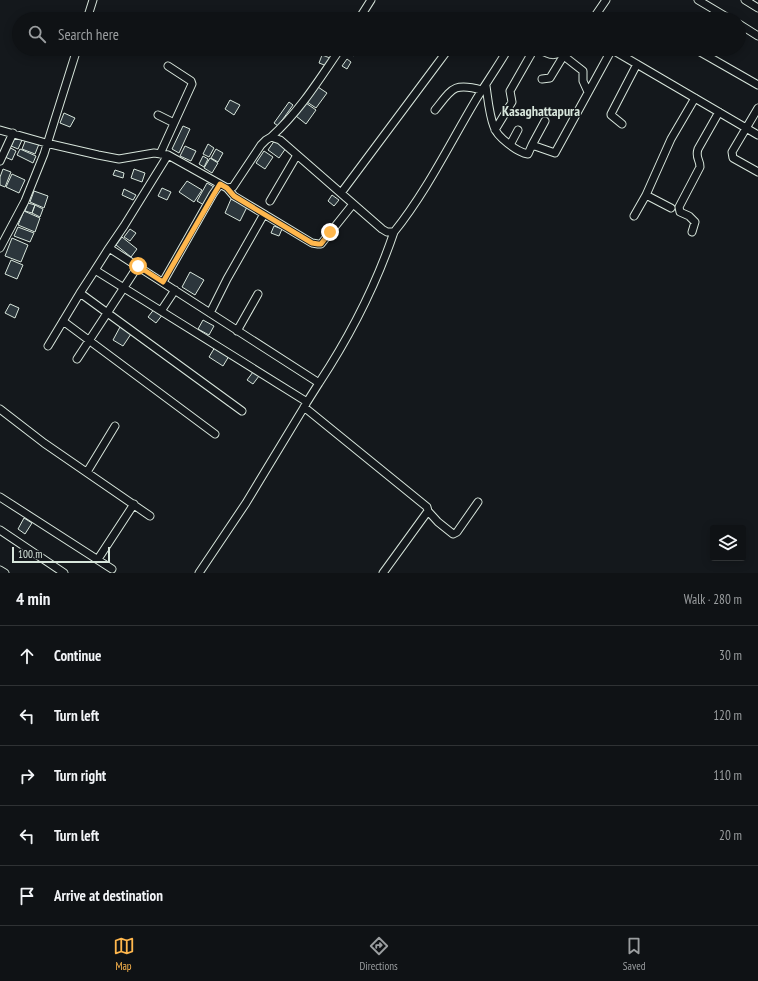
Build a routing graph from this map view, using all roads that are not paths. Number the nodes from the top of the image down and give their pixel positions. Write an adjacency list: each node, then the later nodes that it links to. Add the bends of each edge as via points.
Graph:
1 (93, 0): 7 (street)
2 (371, 0): 8 (street)
3 (606, 0): 9 (street)
4 (698, 0): 10 (street)
5 (744, 0): 6 (street)
6 (758, 8)
7 (89, 12)
8 (363, 12)
9 (598, 12)
10 (718, 12)
11 (746, 28): 12 (street)
12 (758, 36)
13 (75, 56): 44 (street)
14 (335, 56): 43 (street, via 306,99)
15 (443, 56): 52 (street)
16 (504, 56): 27 (street)
17 (530, 56): 39 (street, via 510,91 512,102)
18 (561, 56): 25 (street, via 550,78)
19 (567, 56): 28 (street, via 583,71 583,81)
20 (608, 56): 28 (street)
21 (624, 56): 23 (street)
22 (706, 56): 26 (street)
23 (637, 64): 29 (street); 36 (street, via 611,114)
24 (168, 66): 35 (street, via 192,84)
25 (542, 79)
26 (758, 85)
27 (484, 88): 31 (street, via 455,87); 39 (street); 59 (street, via 408,214)
28 (588, 92): 46 (street, via 555,153)
29 (695, 98): 32 (street); 53 (street, via 671,139)
30 (758, 108): 37 (street)
31 (435, 110)
32 (719, 112): 37 (street); 60 (street, via 698,149 696,154 700,167 679,207 680,212 695,222)
33 (158, 115): 35 (street)
34 (545, 121): 46 (street)
35 (174, 123): 47 (street)
36 (622, 124)
37 (746, 128): 42 (street); 50 (street, via 732,155)
38 (0, 130): 41 (street)
39 (495, 130): 45 (street)
40 (518, 130): 45 (street)
41 (13, 133): 44 (street); 49 (street)
42 (758, 135)
43 (271, 137): 48 (street, via 280,140); 51 (street, via 261,145 233,187)
44 (46, 143): 47 (street, via 119,158); 61 (street, via 25,201)
45 (510, 145): 46 (street, via 528,154)
46 (532, 145)
47 (164, 154): 51 (street); 62 (street)
48 (297, 155): 52 (street); 54 (street)
49 (0, 161)
50 (758, 172)
51 (224, 186): 57 (street, via 234,196); 65 (street, via 214,194)
52 (341, 193): 55 (street)
53 (646, 195): 56 (street); 58 (street)
54 (270, 201)
55 (353, 204): 57 (street, via 321,244 312,243); 59 (street, via 387,232)
56 (671, 208)
57 (264, 214): 72 (street)
58 (634, 216)
59 (394, 232): 78 (street, via 364,306)
60 (692, 232)
61 (0, 248)
62 (109, 248): 63 (street); 64 (street)
63 (138, 266): 65 (street); 66 (street)
64 (95, 270): 66 (street); 68 (street)
65 (163, 282): 67 (street)
66 (124, 288): 70 (street); 71 (street)
67 (175, 290): 70 (street); 72 (street)
68 (80, 293): 71 (street); 73 (street)
69 (258, 294): 74 (street)
70 (162, 312): 79 (street)
71 (108, 313): 75 (street); 81 (street)
72 (210, 313): 74 (street)
73 (63, 321): 75 (street); 76 (street)
74 (237, 331): 78 (street)
75 (90, 340): 77 (street); 83 (street)
76 (48, 346)
77 (77, 359)
78 (318, 383): 79 (street)
79 (306, 405): 88 (street, via 428,507); 96 (street, via 246,503)
80 (0, 409): 84 (street)
81 (242, 411)
82 (115, 426): 84 (street)
83 (215, 434)
84 (87, 472): 87 (street)
85 (0, 497): 91 (street)
86 (478, 502): 88 (street, via 453,534)
87 (134, 504): 89 (street); 91 (street)
88 (428, 511): 97 (street)
89 (150, 516)
90 (0, 530): 95 (street)
91 (98, 560): 92 (street)
92 (112, 569)
93 (0, 570): 94 (street)
94 (5, 573)
95 (64, 573)
96 (199, 573)
97 (383, 573)

